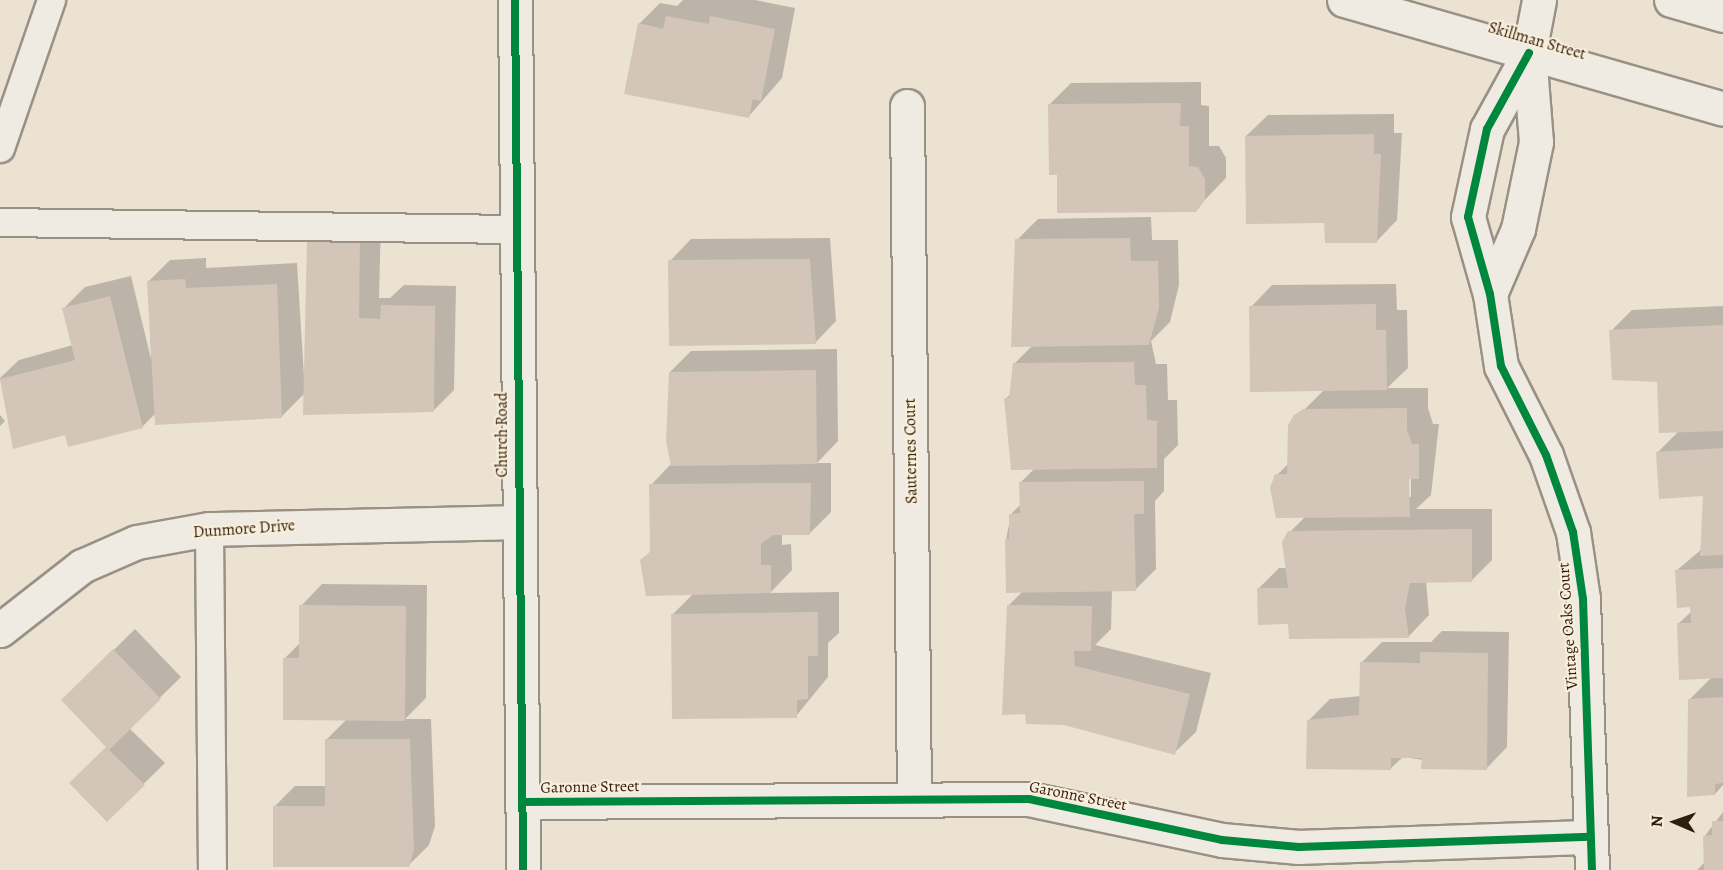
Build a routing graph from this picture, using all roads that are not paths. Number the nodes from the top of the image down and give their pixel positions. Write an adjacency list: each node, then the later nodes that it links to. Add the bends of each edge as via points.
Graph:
1 (51, 0): 10 (lane)
2 (514, 0): 12 (street, Church Road)
3 (1344, 0): 7 (street, Skillman Street)
4 (1539, 0): 7 (street)
5 (1671, 0): 6 (street)
6 (1723, 15)
7 (1529, 53): 9 (street, Skillman Street); 13 (street, via 1536,142 1518,229); 13 (street, Vintage Oaks Court, via 1487,129 1467,218)
8 (907, 106): 17 (street, Sauternes Court)
9 (1723, 109)
10 (0, 148)
11 (0, 222): 12 (lane)
12 (514, 229): 14 (street, Church Road)
13 (1490, 294): 19 (street, Vintage Oaks Court, via 1501,366 1546,455 1573,532 1583,599)
14 (516, 522): 15 (street, Dunmore Drive); 18 (street, Church Road)
15 (209, 529): 16 (street, Dunmore Drive, via 138,542 82,566); 20 (lane)
16 (0, 630)
17 (915, 795): 18 (street, Garonne Street); 19 (street, Garonne Street, via 1029,799 1222,840 1299,847)
18 (522, 802): 21 (street, Church Road)
19 (1590, 837): 22 (street, Vintage Oaks Court)
20 (212, 870)
21 (523, 870)
22 (1592, 870)

